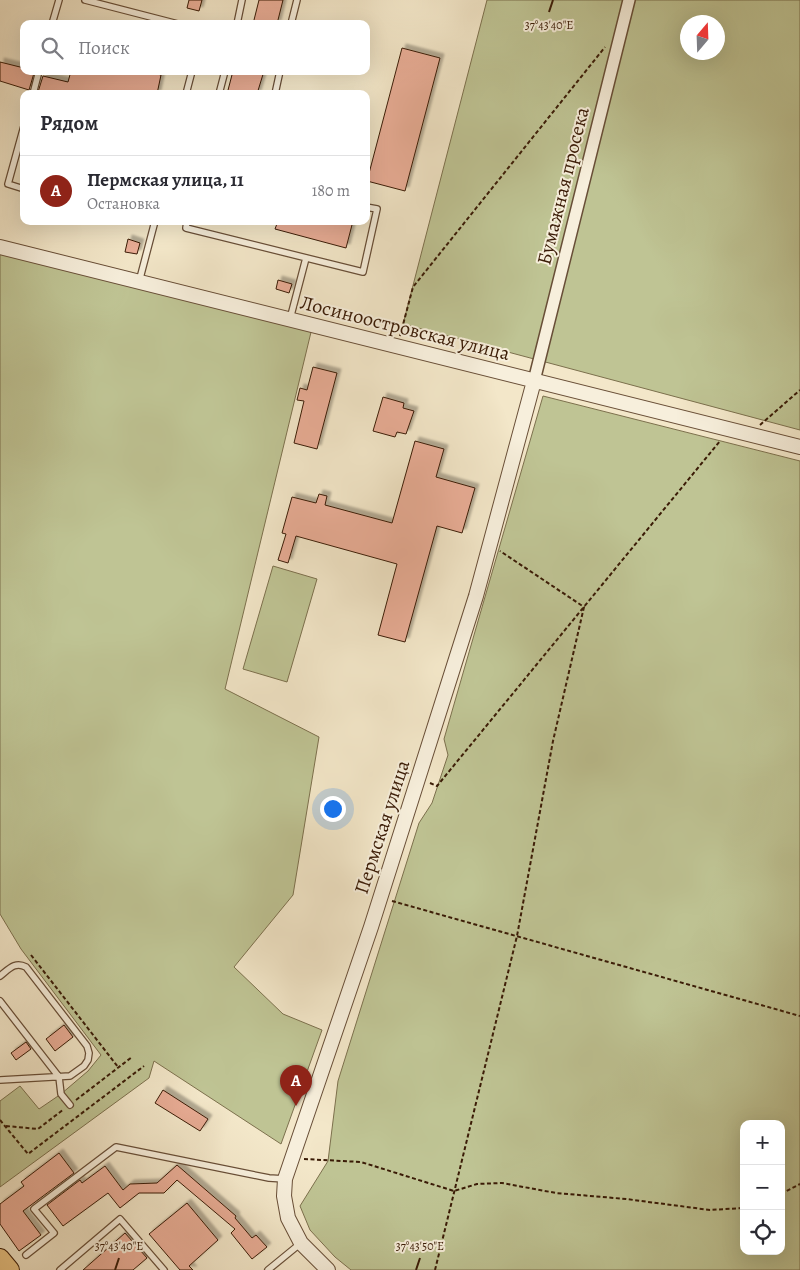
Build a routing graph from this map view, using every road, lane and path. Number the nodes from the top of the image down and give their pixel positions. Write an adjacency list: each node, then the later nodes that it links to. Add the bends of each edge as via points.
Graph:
1 (59, 0): 6 (lane)
2 (85, 0): 7 (lane)
3 (242, 0): 8 (lane)
4 (297, 0): 9 (lane)
5 (630, 0): 29 (street, Бумажная просека)
6 (53, 20)
7 (162, 20)
8 (237, 20)
9 (293, 20)
10 (605, 48): 28 (path, via 413,287)
11 (38, 75): 15 (lane)
12 (191, 75): 16 (lane)
13 (224, 75): 17 (lane)
14 (279, 75): 18 (lane)
15 (34, 90)
16 (187, 90)
17 (220, 90)
18 (275, 90)
19 (20, 140): 20 (lane, via 8,184)
20 (20, 187)
21 (370, 207): 25 (lane, via 378,209 363,272)
22 (153, 225): 26 (lane)
23 (186, 225): 25 (lane, via 186,228)
24 (0, 247): 26 (street, Лосиноостровская улица)
25 (306, 258): 27 (lane)
26 (139, 282): 27 (street, Лосиноостровская улица)
27 (290, 320): 28 (street, Лосиноостровская улица)
28 (397, 346): 29 (street, Лосиноостровская улица)
29 (534, 380): 31 (street, Лосиноостровская улица); 34 (street, Пермская улица)
30 (800, 390): 31 (path)
31 (750, 434): 33 (street, Лосиноостровская улица)
32 (720, 441): 35 (path)
33 (800, 447)
34 (490, 544): 35 (path); 36 (street, Пермская улица)
35 (584, 607): 36 (path, via 437,786); 38 (path, via 553,741)
36 (418, 779): 37 (street, Пермская улица)
37 (381, 896): 38 (path); 49 (street, Пермская улица)
38 (517, 936): 42 (path); 52 (path)
39 (31, 955): 44 (path)
40 (0, 976): 45 (lane, via 14,965 26,967 87,1046 89,1056 84,1066 70,1076)
41 (0, 1001): 45 (lane)
42 (800, 1016)
43 (144, 1066): 48 (path, via 28,1154)
44 (118, 1067)
45 (59, 1077): 46 (lane); 47 (lane, via 60,1094)
46 (0, 1080)
47 (70, 1105)
48 (0, 1120)
49 (292, 1161): 50 (street, Пермская улица); 52 (path, via 361,1162)
50 (285, 1179): 55 (street, Пермская улица, via 288,1218); 56 (lane, via 116,1147 34,1209 54,1233)
51 (800, 1184): 53 (path)
52 (454, 1191): 54 (path, via 477,1184 502,1183 556,1193 710,1210); 63 (path)
53 (785, 1192)
54 (740, 1208)
55 (301, 1242): 61 (lane); 62 (street, Пермская улица)
56 (26, 1255)
57 (0, 1258): 58 (main road)
58 (10, 1270)
59 (60, 1270): 60 (lane, via 120,1218)
60 (164, 1270)
61 (268, 1270)
62 (328, 1270)
63 (435, 1270)

